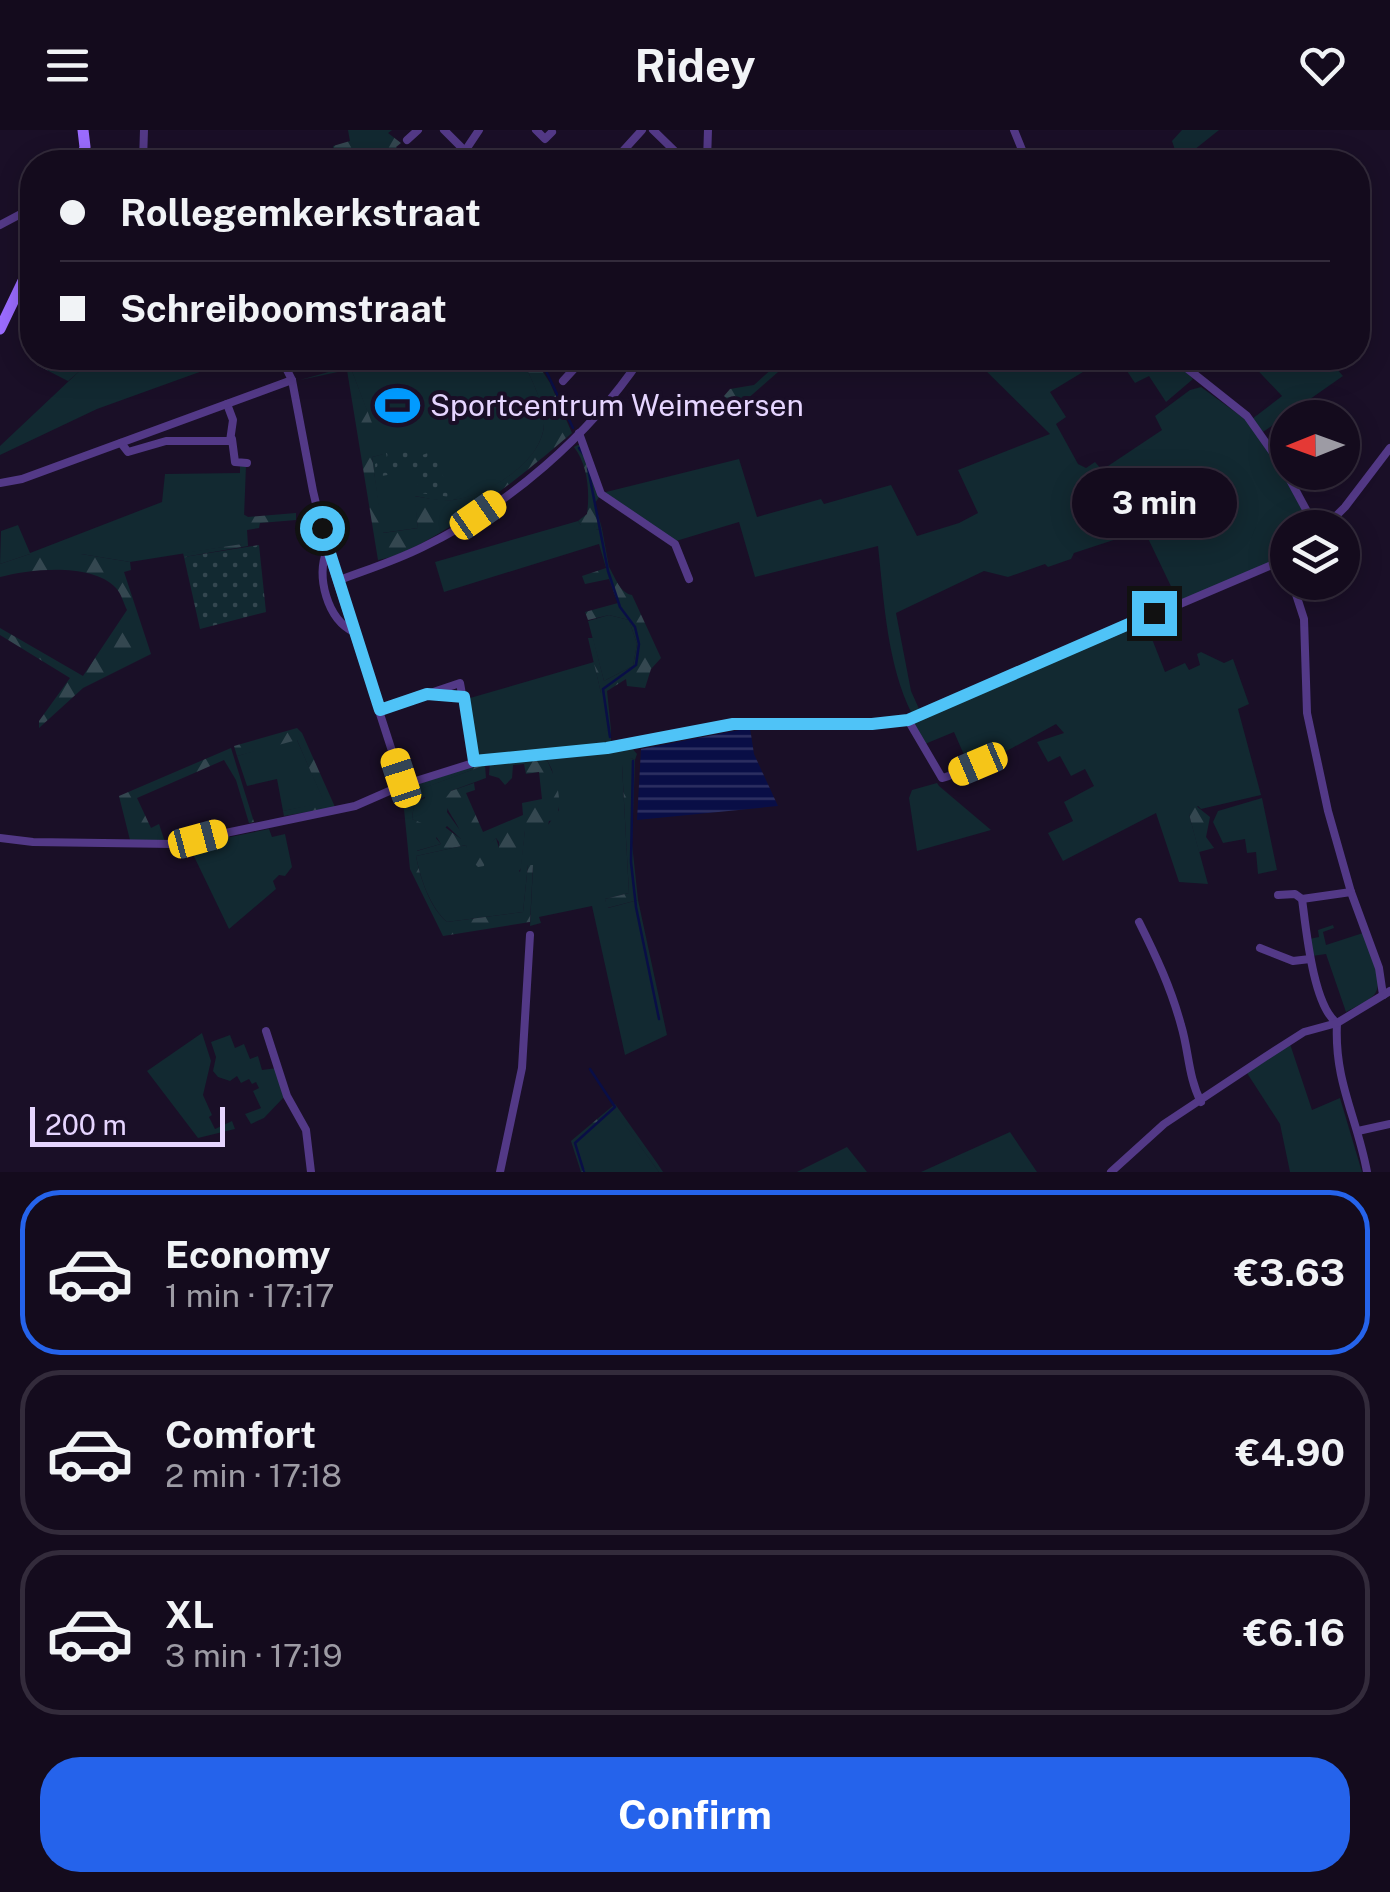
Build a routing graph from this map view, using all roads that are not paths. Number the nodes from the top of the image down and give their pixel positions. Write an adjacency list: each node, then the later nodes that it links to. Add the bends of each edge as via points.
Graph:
1 (418, 130): 8 (street)
2 (444, 130): 9 (street)
3 (480, 130): 10 (street)
4 (536, 130): 7 (street, via 546,138)
5 (642, 130): 11 (street)
6 (657, 131): 12 (street)
7 (552, 132)
8 (407, 140)
9 (463, 150)
10 (465, 150)
11 (624, 150)
12 (675, 150)
13 (20, 287): 14 (street)
14 (0, 329)
15 (287, 370): 19 (street)
16 (573, 370): 20 (street)
17 (633, 370): 23 (street)
18 (1189, 370): 30 (street, via 1247,416)
19 (292, 380): 21 (street); 32 (street)
20 (563, 381)
21 (227, 404): 22 (street); 24 (street)
22 (152, 432): 25 (street); 26 (street)
23 (579, 433): 34 (street, via 600,494 675,544); 35 (street, via 506,496 440,538)
24 (232, 439): 25 (street); 28 (street, via 235,462)
25 (156, 443): 26 (street, via 128,452)
26 (121, 444): 29 (street)
27 (1390, 448): 31 (street)
28 (247, 463)
29 (0, 483)
30 (1306, 510)
31 (1341, 510)
32 (328, 550): 35 (street); 37 (street, via 326,593 339,623)
33 (1270, 570): 39 (street)
34 (689, 578)
35 (337, 581): 37 (street)
36 (1297, 600): 44 (street, via 1306,632 1314,747)
37 (354, 632): 38 (street)
38 (380, 710): 40 (street, via 427,694 464,697); 42 (street)
39 (908, 720): 40 (street, via 733,724 607,748); 41 (street, via 942,778 978,764)
40 (474, 761): 42 (street)
41 (993, 768)
42 (403, 785): 43 (street, via 355,806 173,844)
43 (0, 838)
44 (1351, 892): 46 (street); 51 (street)
45 (1278, 895): 46 (street)
46 (1302, 898): 50 (street)
47 (1139, 922): 54 (street, via 1169,982)
48 (530, 934): 58 (street, via 522,1068)
49 (1260, 948): 50 (street, via 1293,961)
50 (1310, 959): 52 (street)
51 (1386, 993): 52 (street)
52 (1337, 1023): 54 (street, via 1304,1032); 56 (street, via 1343,1094)
53 (266, 1031): 57 (street, via 306,1130)
54 (1201, 1102): 59 (street, via 1164,1124)
55 (1390, 1124): 56 (street)
56 (1358, 1131): 60 (street)
57 (312, 1172)
58 (500, 1172)
59 (1111, 1172)
60 (1367, 1172)

